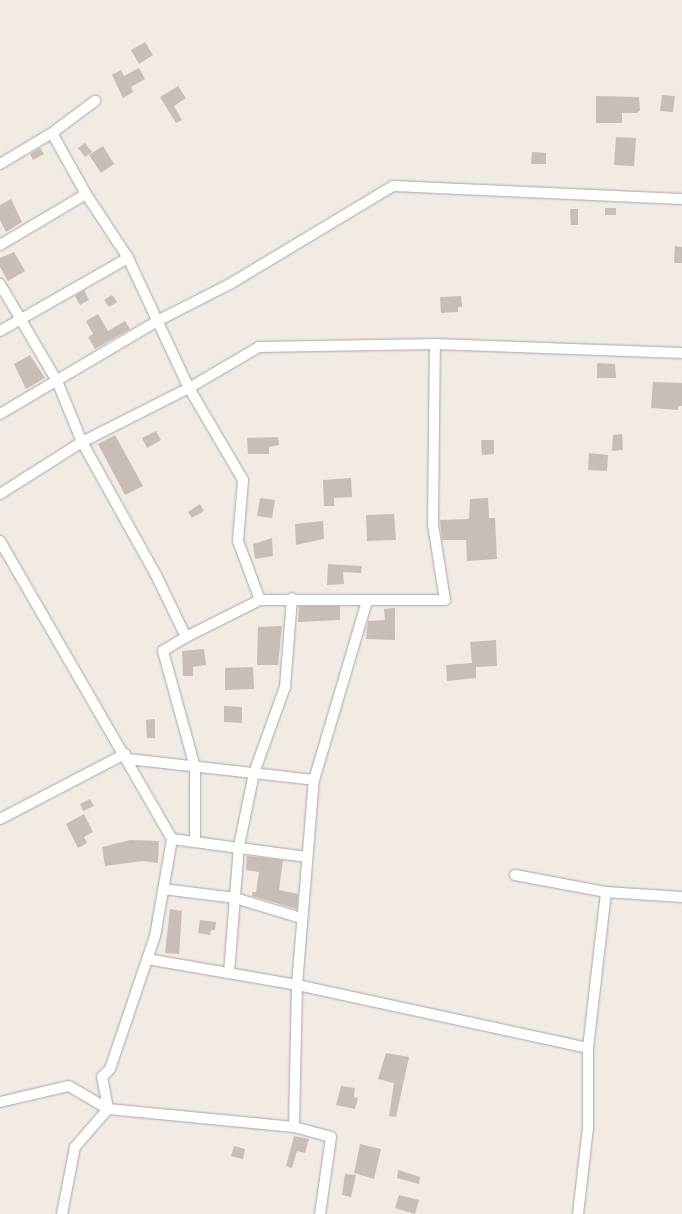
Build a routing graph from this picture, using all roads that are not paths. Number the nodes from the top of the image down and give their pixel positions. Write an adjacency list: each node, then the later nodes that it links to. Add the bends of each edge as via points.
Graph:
1 (96, 101): 2 (street)
2 (52, 133): 3 (street); 4 (street)
3 (0, 164)
4 (86, 194): 6 (street); 7 (street)
5 (682, 199): 10 (street, via 393,186 230,284)
6 (0, 245)
7 (128, 258): 9 (street); 10 (street)
8 (0, 284): 9 (street)
9 (21, 320): 11 (street); 14 (street)
10 (157, 321): 14 (street); 15 (street)
11 (0, 331)
12 (435, 344): 13 (street); 15 (street, via 259,347); 22 (street, via 433,524 445,600)
13 (682, 353)
14 (56, 381): 16 (street); 17 (street)
15 (189, 388): 17 (street); 21 (street, via 243,480 238,541)
16 (0, 414)
17 (82, 442): 18 (street); 23 (street, via 156,575)
18 (0, 494)
19 (0, 541): 24 (street)
20 (292, 598): 21 (street); 22 (street); 26 (street, via 285,687)
21 (260, 600): 23 (street)
22 (367, 601): 27 (street)
23 (186, 637): 25 (street, via 163,651)
24 (126, 757): 25 (street); 28 (street); 29 (street)
25 (195, 767): 26 (street); 30 (street)
26 (254, 773): 27 (street); 31 (street)
27 (314, 780): 32 (street)
28 (0, 819)
29 (172, 839): 30 (street); 34 (street)
30 (195, 841): 31 (street)
31 (239, 846): 32 (street); 37 (street)
32 (307, 857): 38 (street)
33 (514, 874): 35 (street)
34 (163, 889): 37 (street); 39 (street, via 155,936)
35 (606, 892): 36 (street); 42 (street)
36 (682, 897)
37 (235, 898): 38 (street); 40 (street)
38 (301, 918): 41 (street)
39 (147, 959): 40 (street); 44 (street, via 110,1069 102,1078)
40 (230, 973): 41 (street)
41 (296, 985): 42 (street); 45 (street)
42 (588, 1048): 48 (street, via 588,1127)
43 (0, 1102): 44 (street, via 69,1086)
44 (108, 1109): 45 (street); 46 (street, via 75,1148)
45 (294, 1127): 47 (street, via 331,1137)
46 (62, 1214)
47 (320, 1214)
48 (578, 1214)

